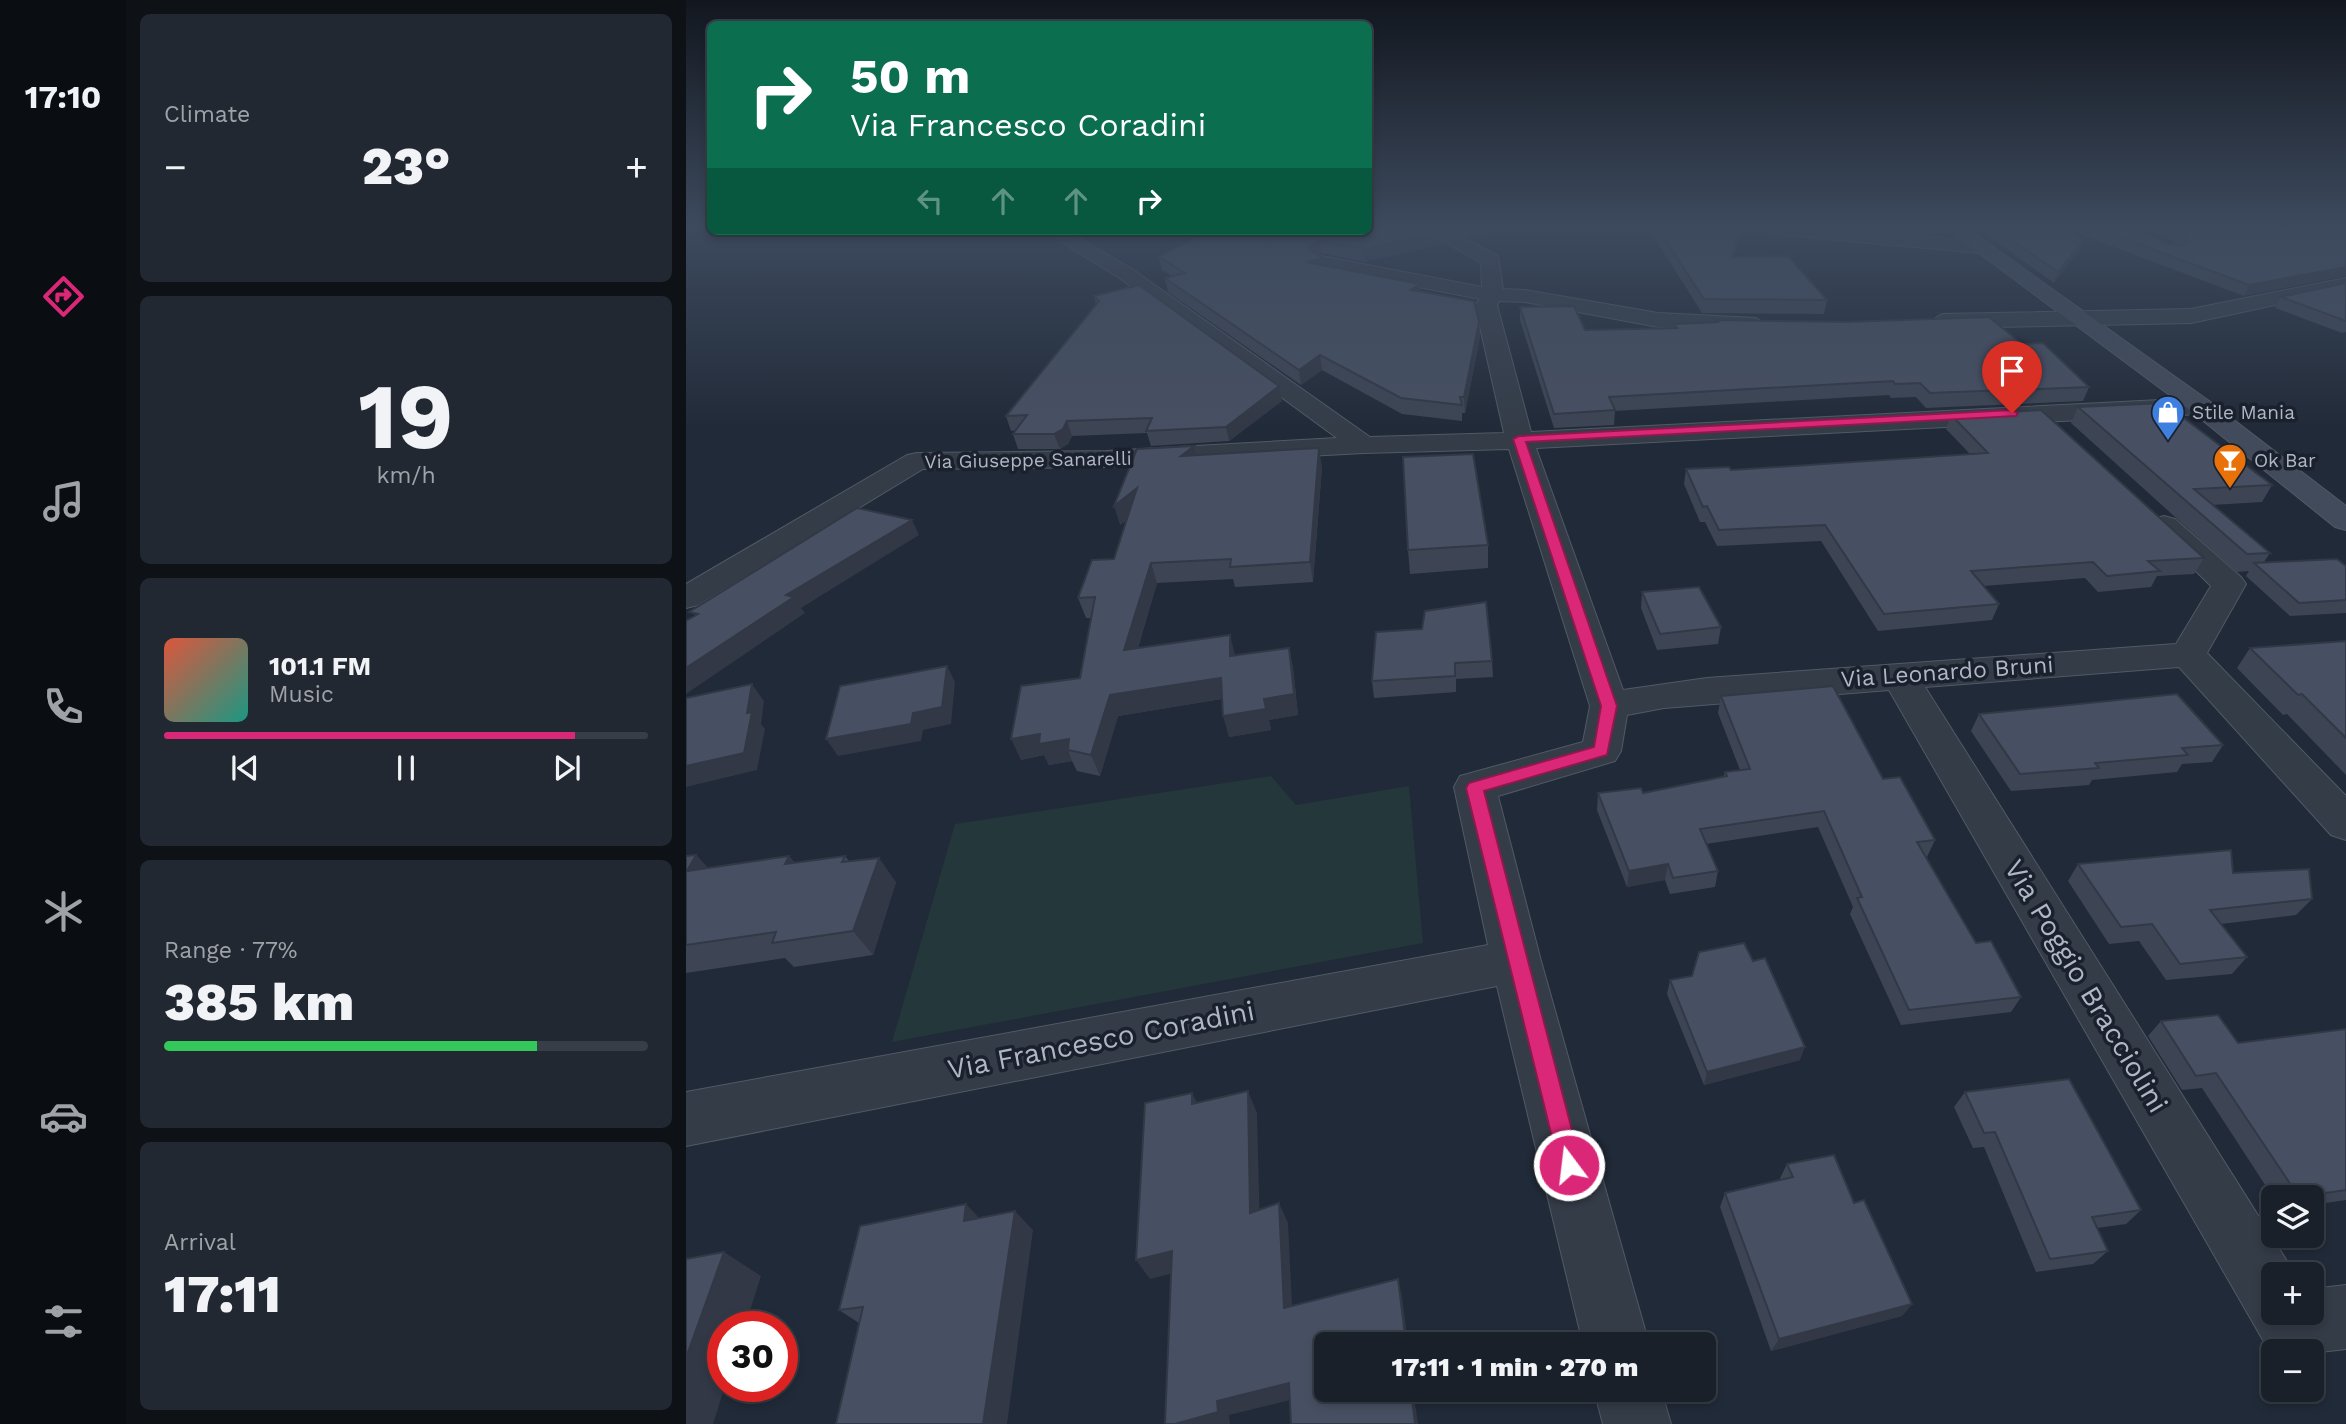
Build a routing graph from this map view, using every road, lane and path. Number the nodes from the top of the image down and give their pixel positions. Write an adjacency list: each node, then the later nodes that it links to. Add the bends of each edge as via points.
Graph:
1 (1156, 295): 12 (street)
2 (1493, 295): 11 (street, via 1486,305)
3 (1508, 295): 8 (street, via 1658,320)
4 (2046, 295): 6 (street)
5 (2291, 295): 6 (street, via 2191,316)
6 (2077, 318): 7 (street); 9 (street)
7 (1914, 322)
8 (1781, 324)
9 (2200, 406): 10 (street, Via Giuseppe Sanarelli); 15 (street)
10 (2040, 412): 11 (street, Via Giuseppe Sanarelli); 13 (street)
11 (1519, 439): 12 (street, Via Giuseppe Sanarelli); 19 (street)
12 (1364, 445): 16 (street, Via Giuseppe Sanarelli, via 1106,459 917,461)
13 (2080, 448)
14 (2139, 502): 17 (street, via 2229,584)
15 (2346, 521)
16 (686, 598)
17 (2188, 655): 18 (street, Via Leonardo Bruni); 20 (street)
18 (1899, 675): 19 (street, Via Leonardo Bruni, via 1664,695); 23 (street, Via Poggio Bracciolini)
19 (1609, 706): 21 (street, via 1601,751 1475,788)
20 (2346, 823)
21 (1516, 961): 22 (street, Via Francesco Coradini); 24 (street)
22 (686, 1119)
23 (2267, 1262)
24 (1613, 1332)
25 (1631, 1402): 26 (street)
26 (1637, 1424)

